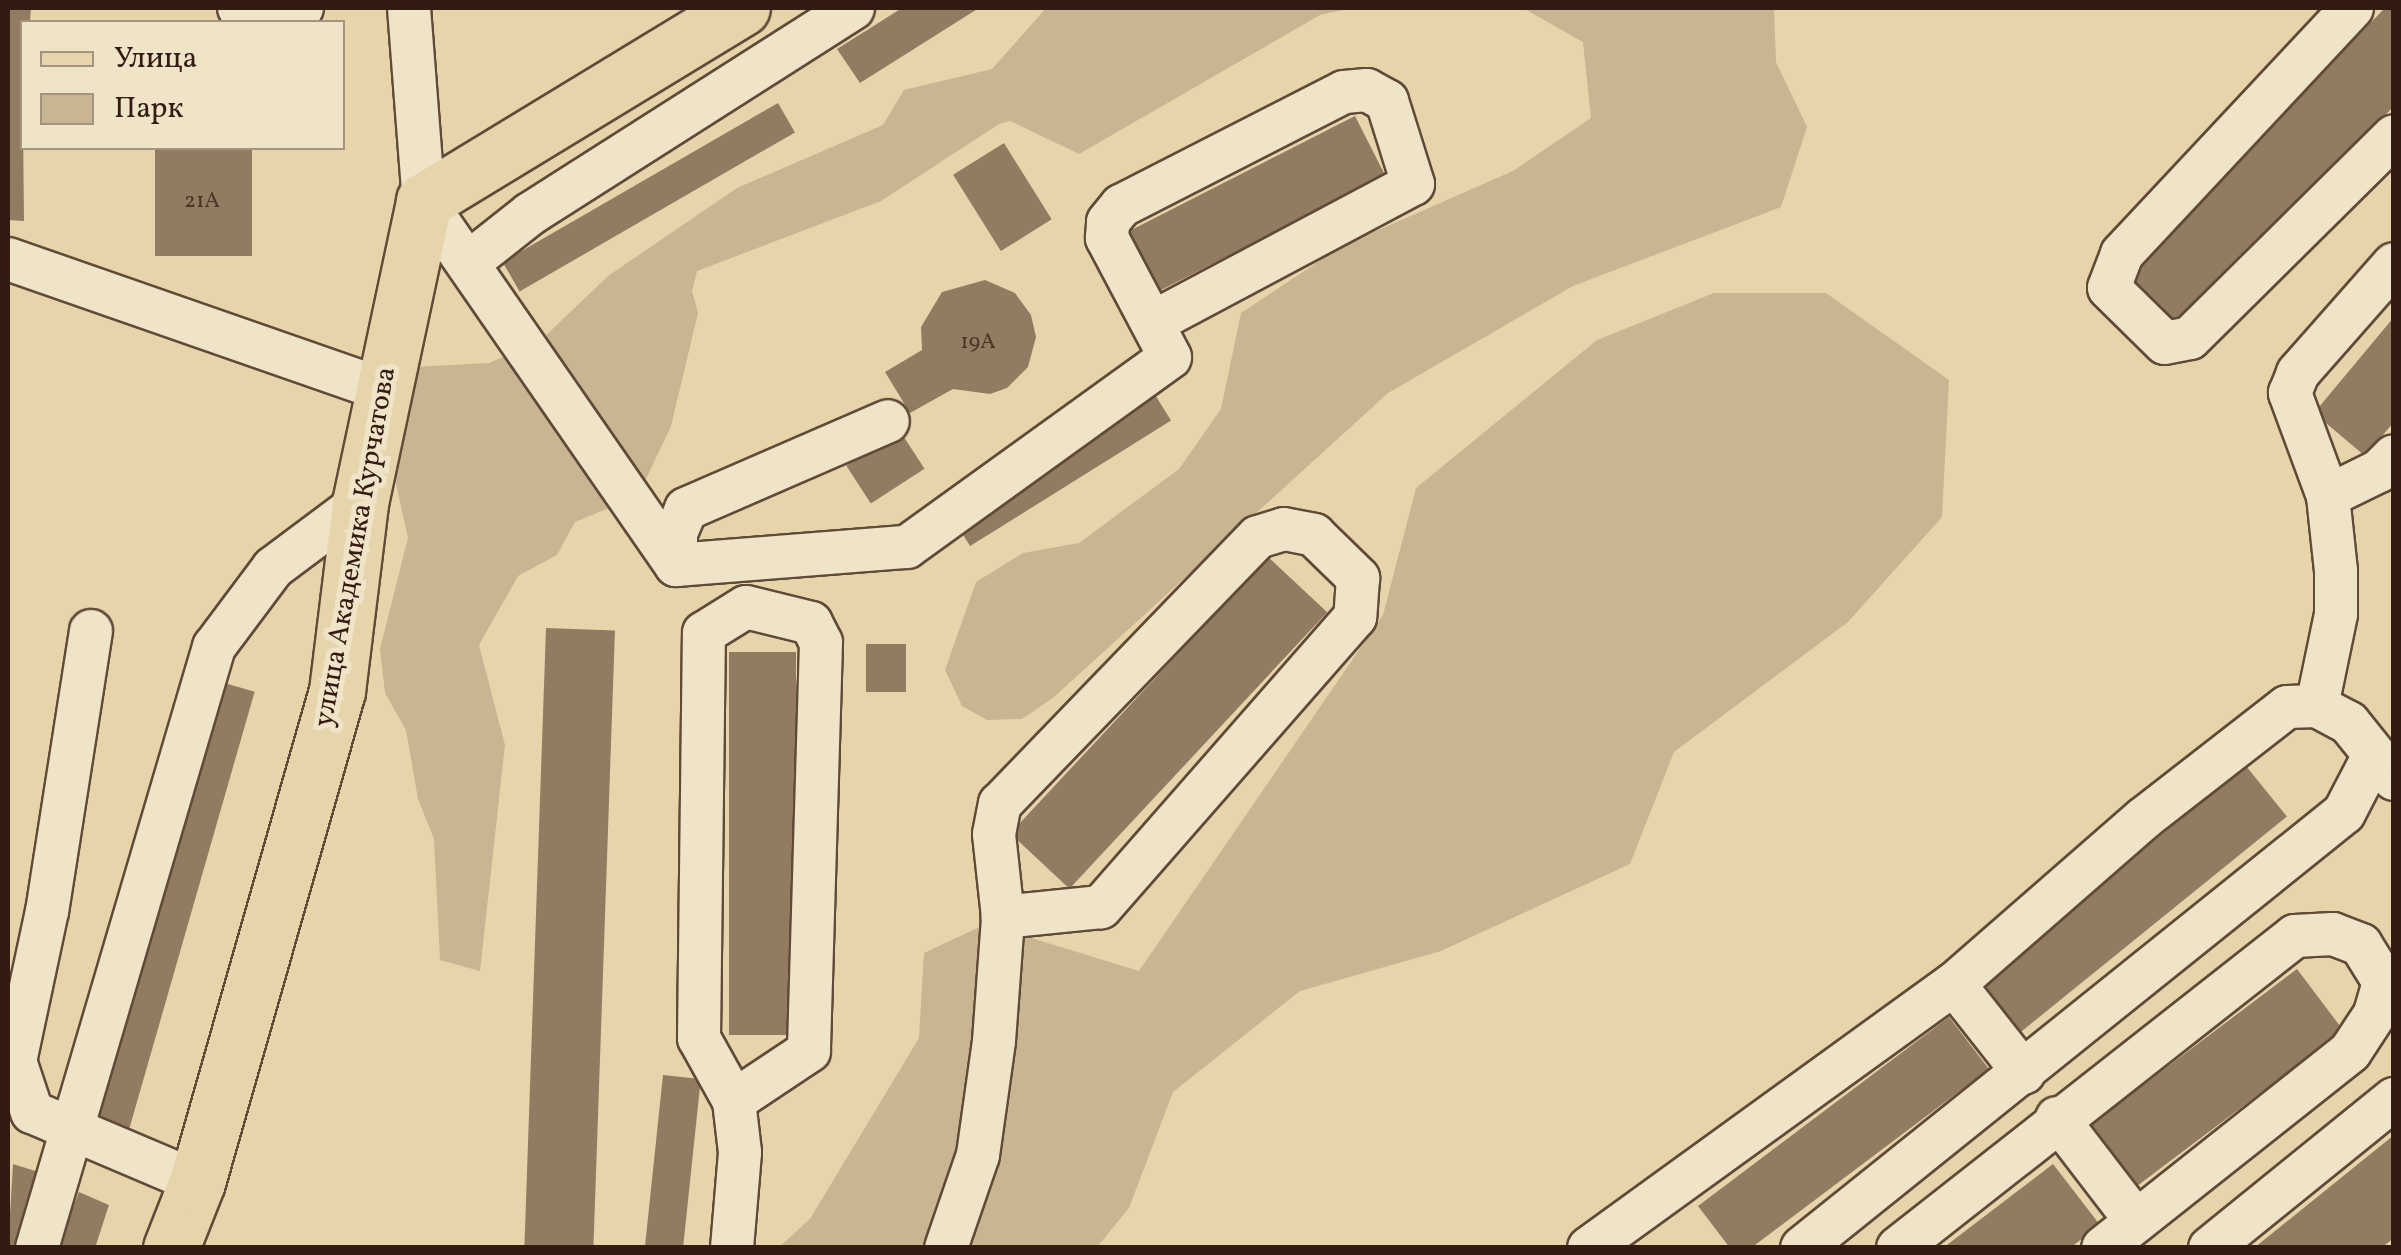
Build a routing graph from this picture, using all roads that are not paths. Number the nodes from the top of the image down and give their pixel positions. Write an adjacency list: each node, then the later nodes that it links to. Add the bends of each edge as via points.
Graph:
1 (240, 8): 2 (street)
2 (302, 8)
3 (408, 8): 8 (street, улица Академика Курчатова)
4 (742, 8): 8 (main road)
5 (852, 8): 10 (street, via 530,214)
6 (2352, 8): 7 (street, via 2122,254 2109,288 2165,344 2190,338)
7 (2394, 136)
8 (424, 201): 10 (street); 13 (main road, улица Академика Курчатова)
9 (8, 260): 13 (street)
10 (468, 263): 18 (street)
11 (2394, 264): 16 (street, via 2298,373 2290,393)
12 (1155, 321): 12 (street, via 1106,238 1121,206 1344,92 1367,90 1387,102 1413,184); 18 (street, via 1170,357 907,547)
13 (380, 389): 17 (main road, улица Академика Курчатова)
14 (888, 421): 18 (street, via 686,509 676,533)
15 (2394, 456): 16 (street, via 2379,471)
16 (2328, 496): 20 (street, via 2336,614)
17 (360, 503): 29 (street, via 274,568 214,648); 30 (main road, улица Академика Курчатова, via 337,691)
18 (676, 564)
19 (91, 631): 29 (street, via 47,911 15,1062 32,1112)
20 (2317, 706): 21 (street, via 2349,723); 24 (street, via 2286,707)
21 (2384, 768): 25 (street, via 2344,813)
22 (1002, 917): 22 (street, via 994,834 1000,804 1258,537 1284,529 1314,535 1358,578 1356,617 1101,907); 35 (street, via 978,1155)
23 (2389, 982): 28 (street, via 2361,945 2333,934 2295,936); 31 (street, via 2350,1052)
24 (1954, 984): 25 (street); 36 (street)
25 (2024, 1072): 37 (street)
26 (2394, 1099): 40 (street)
27 (734, 1102): 27 (street, via 699,1038 704,633 746,607 811,623 821,643 810,1051); 34 (street, via 740,1152)
28 (2056, 1118): 31 (street); 38 (street)
29 (76, 1132): 30 (street); 32 (street)
30 (197, 1182): 33 (main road, улица Академика Курчатова)
31 (2136, 1221): 39 (street)
32 (37, 1248)
33 (170, 1248)
34 (732, 1248)
35 (946, 1248)
36 (1589, 1248)
37 (1802, 1248)
38 (1898, 1248)
39 (2103, 1248)
40 (2210, 1248)

